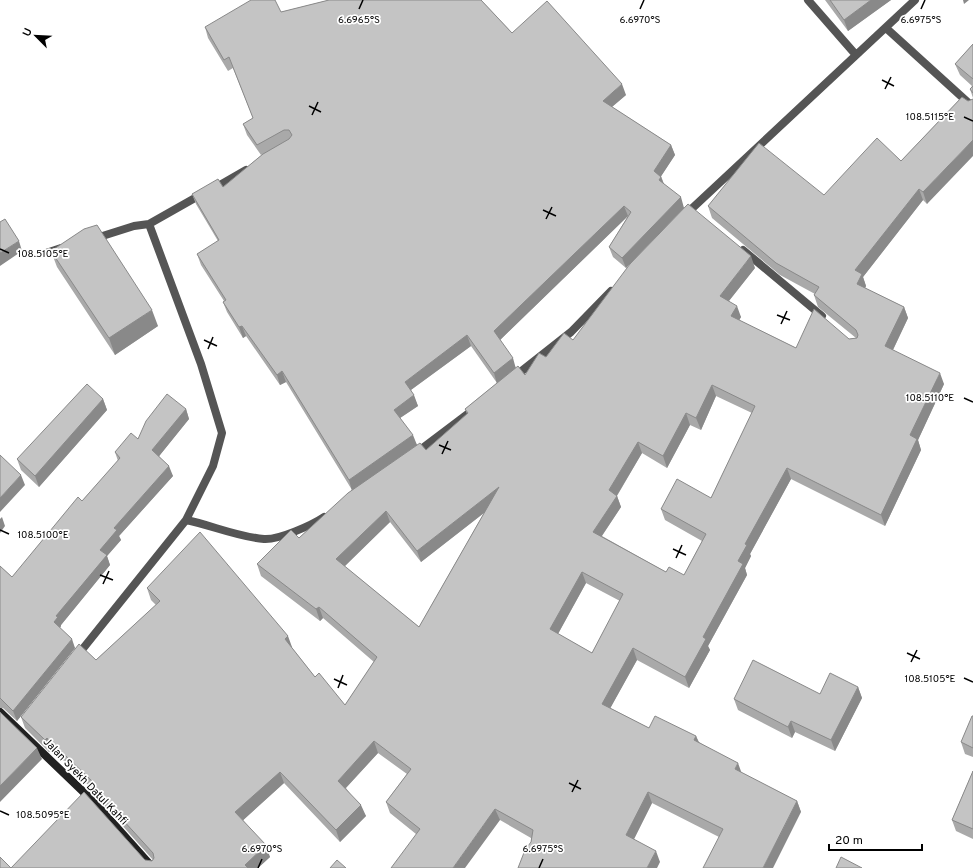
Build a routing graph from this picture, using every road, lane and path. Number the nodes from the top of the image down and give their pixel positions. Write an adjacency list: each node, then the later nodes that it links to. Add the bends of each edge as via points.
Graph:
1 (808, 0): 4 (street)
2 (915, 0): 3 (street)
3 (886, 28): 4 (street); 5 (street)
4 (856, 55): 7 (street, via 695,210)
5 (973, 107)
6 (257, 164): 8 (street)
7 (681, 219)
8 (149, 224): 9 (street, via 134,226); 19 (street, via 201,364 222,433 213,466)
9 (83, 242)
10 (735, 243): 14 (street)
11 (68, 246): 12 (street)
12 (46, 253)
13 (615, 287): 15 (street, via 571,332)
14 (830, 323)
15 (506, 384)
16 (476, 408): 17 (street)
17 (407, 459)
18 (329, 513): 19 (street, via 316,522 282,536 265,539)
19 (186, 520): 20 (street)
20 (73, 661)
21 (0, 712): 22 (street, Jalan Syekh Datul Kahfi, via 20,725)
22 (153, 868)

